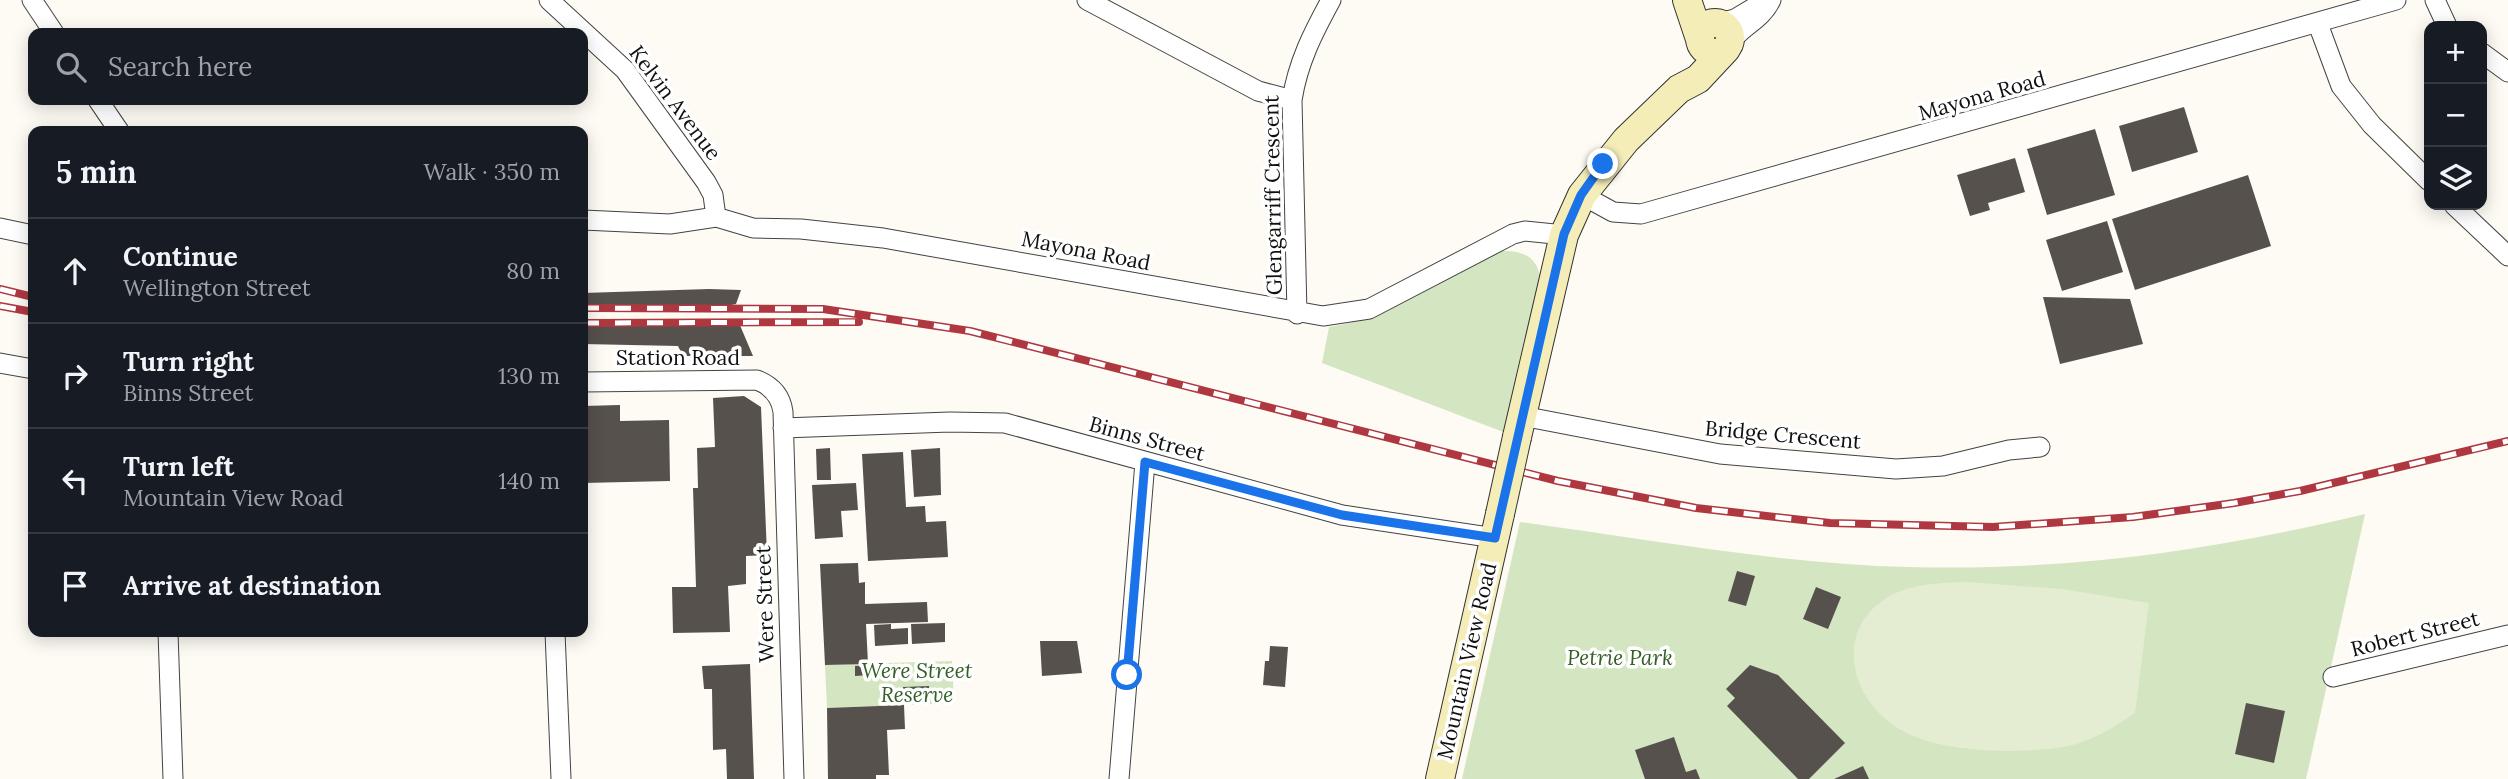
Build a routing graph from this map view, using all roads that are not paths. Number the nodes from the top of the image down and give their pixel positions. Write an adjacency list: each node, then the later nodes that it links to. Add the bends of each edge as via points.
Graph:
1 (32, 0): 12 (street)
2 (549, 0): 13 (street, Kelvin Avenue)
3 (1087, 0): 18 (street, via 1258,91)
4 (1332, 0): 18 (street, Glengarriff Crescent, via 1306,46)
5 (1687, 0): 15 (street)
6 (1695, 0): 15 (street)
7 (2396, 0): 11 (street, Mayona Road)
8 (2435, 0): 10 (street)
9 (1770, 1): 15 (street)
10 (2445, 21)
11 (2318, 24): 21 (street, via 2341,86 2372,125); 22 (street, Mayona Road, via 1641,214 1613,212)
12 (51, 28)
13 (579, 28)
14 (588, 36): 24 (street, Kelvin Avenue, via 625,71 706,182)
15 (1716, 36): 22 (street, Mountain View Road, via 1698,79 1679,89 1613,153)
16 (2487, 57): 17 (street)
17 (2508, 72)
18 (1292, 100): 30 (street, Glengarriff Crescent)
19 (101, 105): 20 (street)
20 (116, 126)
21 (2424, 176)
22 (1581, 195): 28 (street, Mountain View Road)
23 (2459, 210): 29 (street)
24 (716, 217): 25 (street, Mayona Road, via 670,224); 30 (street, Mayona Road, via 753,228 883,238)
25 (588, 220)
26 (0, 228): 27 (street)
27 (28, 234)
28 (1564, 234): 30 (street, Mayona Road, via 1513,234 1369,309 1323,316); 34 (street, Mountain View Road)
29 (2508, 256)
30 (1297, 314)
31 (0, 363): 32 (street)
32 (28, 368)
33 (588, 382): 35 (street, Station Road, via 757,380 779,398)
34 (1520, 426): 36 (street, Bridge Crescent, via 1720,454 1896,468 1943,466); 38 (street, Mountain View Road, bridge)
35 (783, 428): 37 (street, Binns Street, via 1005,423); 45 (street, Were Street)
36 (2040, 447)
37 (1145, 462): 38 (street, Binns Street, via 1342,515); 46 (street)
38 (1498, 526): 47 (street, Mountain View Road)
39 (2508, 635): 42 (street, Robert Street)
40 (168, 637): 43 (street)
41 (555, 637): 44 (street)
42 (2333, 677)
43 (173, 779)
44 (561, 779)
45 (794, 779)
46 (1119, 779)
47 (1440, 779)

